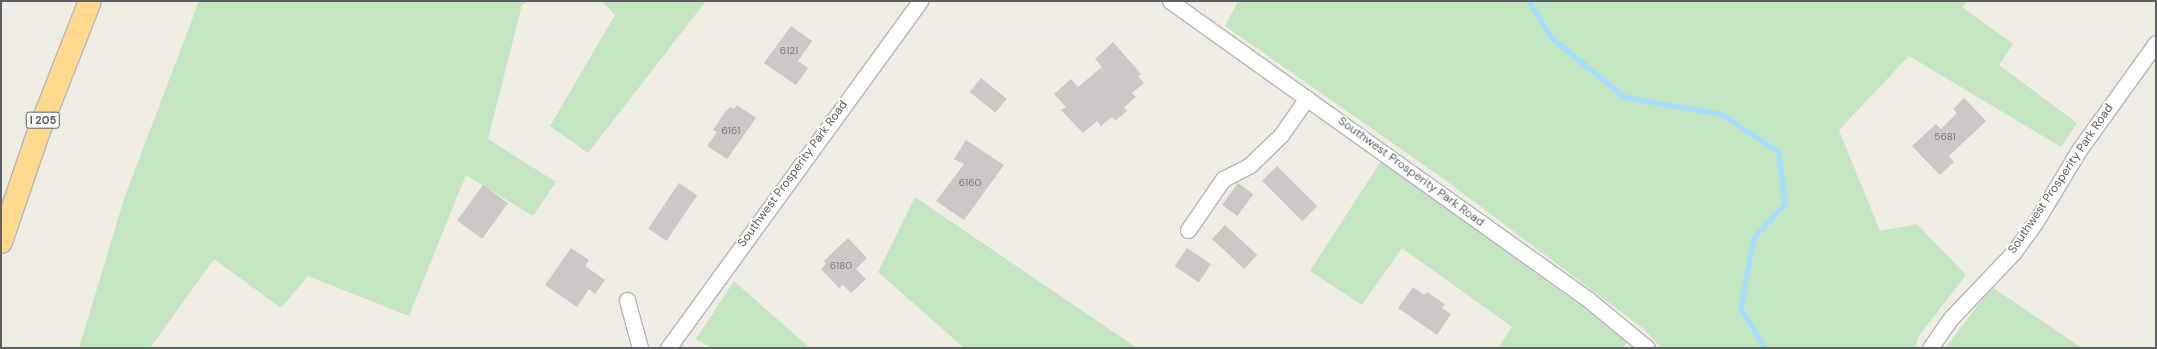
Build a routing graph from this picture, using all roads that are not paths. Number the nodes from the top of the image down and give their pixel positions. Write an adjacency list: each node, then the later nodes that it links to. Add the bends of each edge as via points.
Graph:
1 (90, 1): 7 (highway, I 205, via 39,132)
2 (920, 1): 10 (street, Southwest Prosperity Park Road)
3 (1170, 1): 5 (street, Southwest Prosperity Park Road)
4 (2156, 43): 12 (street, Southwest Prosperity Park Road, via 2079,150 2013,253 1952,317)
5 (1307, 98): 6 (street, via 1281,135 1250,165 1223,179); 11 (street, Southwest Prosperity Park Road, via 1589,300)
6 (1188, 230)
7 (1, 242)
8 (627, 300): 9 (street)
9 (640, 348)
10 (668, 348)
11 (1647, 348)
12 (1930, 348)

